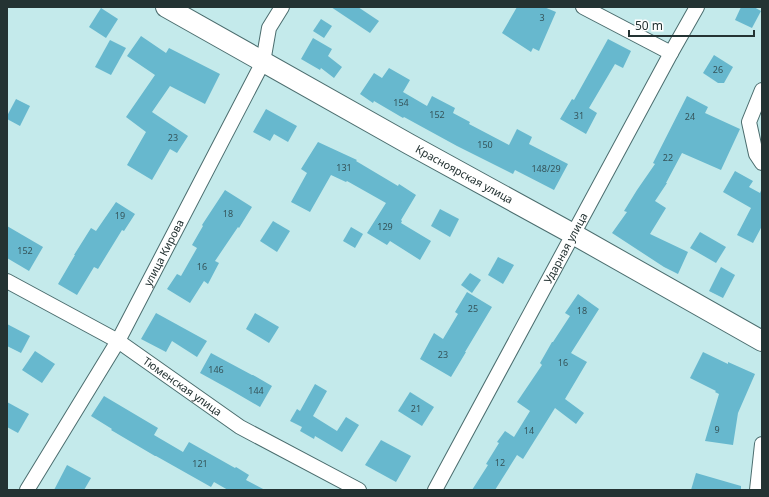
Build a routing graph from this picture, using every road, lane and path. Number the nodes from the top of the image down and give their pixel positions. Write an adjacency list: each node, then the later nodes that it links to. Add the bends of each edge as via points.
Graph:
1 (166, 7): 6 (main road, Красноярская улица)
2 (282, 7): 6 (street, улица Кирова, via 269,28)
3 (583, 7): 5 (street)
4 (698, 7): 5 (street, Ударная улица)
5 (671, 53): 9 (street, Ударная улица)
6 (263, 62): 9 (main road, Красноярская улица); 11 (street, улица Кирова)
7 (762, 90): 8 (street, via 749,122 756,154)
8 (762, 163)
9 (573, 234): 12 (main road, Красноярская улица); 16 (street, Ударная улица)
10 (7, 281): 11 (street, Тюменская улица)
11 (118, 341): 14 (street, улица Кирова); 15 (street, Тюменская улица, via 240,427)
12 (762, 341)
13 (762, 444): 17 (street)
14 (27, 490)
15 (359, 490)
16 (435, 490)
17 (757, 490)

